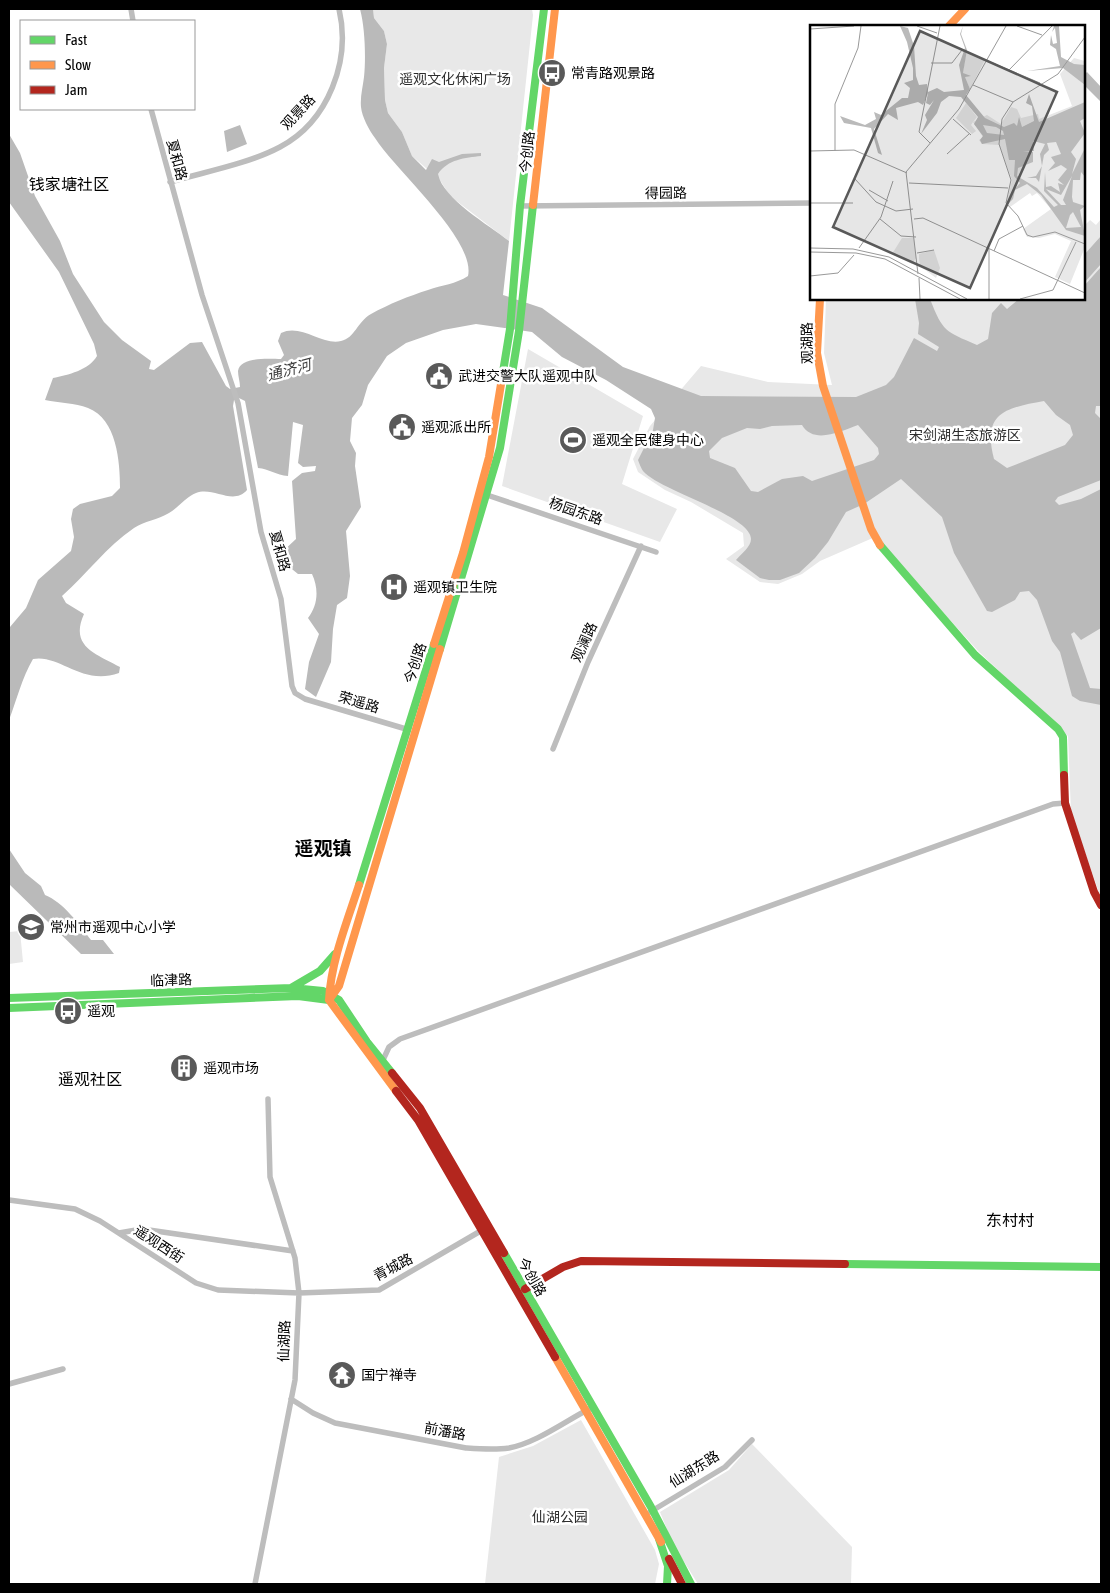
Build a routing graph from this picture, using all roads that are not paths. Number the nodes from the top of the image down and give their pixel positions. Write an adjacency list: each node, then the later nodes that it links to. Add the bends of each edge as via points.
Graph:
1 (339, 9): 7 (street, 观景路, via 344,41 335,81 313,119 298,135 257,156)
2 (544, 9): 9 (main road, 今创路)
3 (555, 9): 10 (main road, 今创路)
4 (965, 9): 5 (main road)
5 (950, 25)
6 (151, 110): 7 (street, 夏和路)
7 (170, 182): 15 (street, 夏和路, via 202,295 238,403 261,532 282,606 292,686 295,693)
8 (810, 203): 10 (street, 得园路)
9 (520, 206): 10 (street, 得园路); 16 (main road, 今创路, via 510,329 489,457 463,553)
10 (533, 207): 12 (main road, 今创路, via 500,448)
11 (820, 300): 18 (main road, 观湖路, via 817,353 823,386 863,508 881,546 975,655 1058,729 1063,737)
12 (487, 495): 13 (street, 杨园东路); 22 (main road, 今创路, via 339,986)
13 (641, 546): 14 (street, 杨园东路); 17 (street, 观澜路)
14 (656, 552)
15 (305, 699): 16 (street, 荣遥路)
16 (406, 729): 20 (main road, 今创路)
17 (553, 749)
18 (1065, 803): 19 (main road, 观湖路); 25 (street, via 1053,804 978,830 400,1039 389,1047)
19 (1101, 905)
20 (341, 941): 21 (main road, via 332,959 320,971); 22 (main road, 今创路)
21 (290, 988): 22 (main road, 临津路, via 318,990); 23 (main road, 临津路)
22 (330, 996): 24 (main road, 临津路); 25 (main road, 今创路); 28 (main road, 今创路, via 418,1120)
23 (9, 998)
24 (9, 1008)
25 (383, 1060): 28 (main road, 今创路, via 420,1108)
26 (268, 1099): 30 (street, 仙湖路, via 270,1177)
27 (9, 1200): 29 (street, 遥观西街, via 75,1209)
28 (485, 1228): 32 (main road, 今创路); 33 (street, 青城路, via 379,1290); 37 (main road, 今创路)
29 (118, 1233): 30 (street, via 142,1229); 33 (street, 遥观西街, via 196,1283 218,1290)
30 (293, 1251): 33 (street, 仙湖路)
31 (1101, 1267): 32 (main road, via 581,1261 563,1267)
32 (525, 1289): 37 (main road, 今创路)
33 (299, 1293): 36 (street, 仙湖路, via 295,1380)
34 (63, 1369): 35 (street)
35 (9, 1384)
36 (291, 1399): 37 (street, 前潘路, via 336,1423 487,1450 510,1448 530,1440); 41 (street, 仙湖路)
37 (589, 1408): 39 (main road, 今创路)
38 (752, 1440): 39 (street, 仙湖东路, via 725,1467)
39 (649, 1512): 40 (main road, 今创路); 44 (main road, 今创路)
40 (659, 1538): 42 (main road, via 668,1566); 43 (main road, 今创路)
41 (255, 1584)
42 (666, 1584)
43 (682, 1584)
44 (691, 1584)

